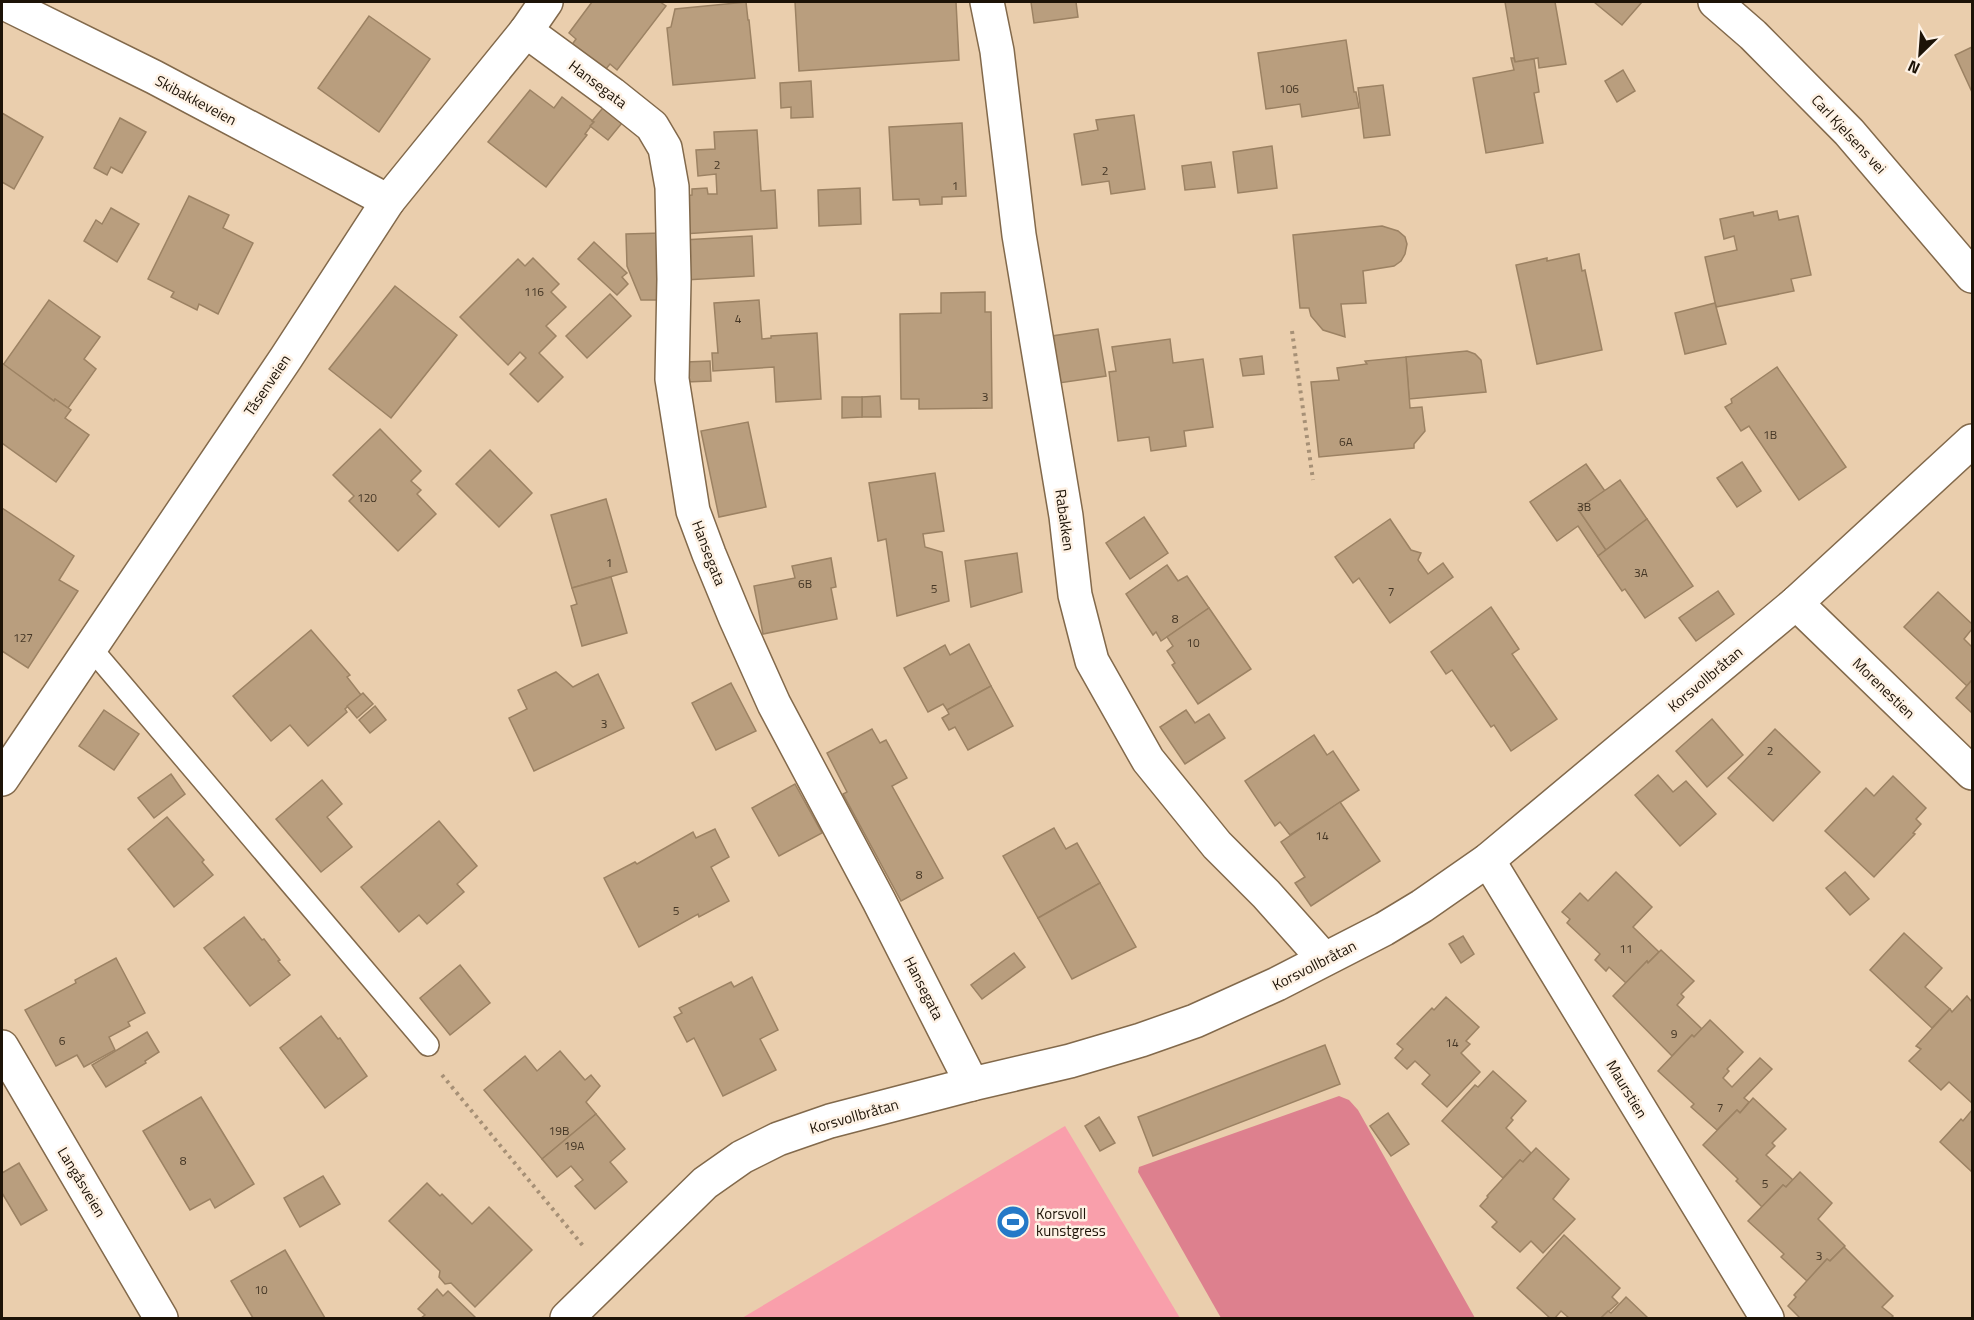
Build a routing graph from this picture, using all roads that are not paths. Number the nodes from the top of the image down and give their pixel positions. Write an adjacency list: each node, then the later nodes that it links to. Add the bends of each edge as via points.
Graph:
1 (2, 2): 6 (street, Skibakkeveien)
2 (546, 2): 5 (street, Tåsenveien)
3 (987, 2): 14 (street, Rabakken, via 1075,595 1092,661 1148,760 1217,845)
4 (1715, 2): 7 (street, Carl Kjelsens vei, via 1849,132)
5 (526, 31): 6 (street, Tåsenveien); 17 (street, Hansegata, via 652,126 665,148 672,187 672,380 693,511 774,704)
6 (388, 201): 10 (street, Tåsenveien)
7 (1969, 265)
8 (1972, 441): 9 (street, Korsvollbråtan)
9 (1796, 603): 11 (street, Morenestien); 13 (street, Korsvollbråtan)
10 (90, 647): 12 (street, Tåsenveien); 15 (lane)
11 (1972, 773)
12 (2, 779)
13 (1488, 860): 14 (street, Korsvollbråtan, via 1422,906); 20 (street, Maurstien)
14 (1324, 959): 17 (street, Korsvollbråtan, via 1206,1016 1152,1036 1070,1061)
15 (428, 1045)
16 (2, 1047): 18 (street, Langåsveien)
17 (972, 1084): 19 (street, Korsvollbråtan, via 830,1121 742,1156 705,1183)
18 (161, 1318)
19 (567, 1318)
20 (1767, 1318)

